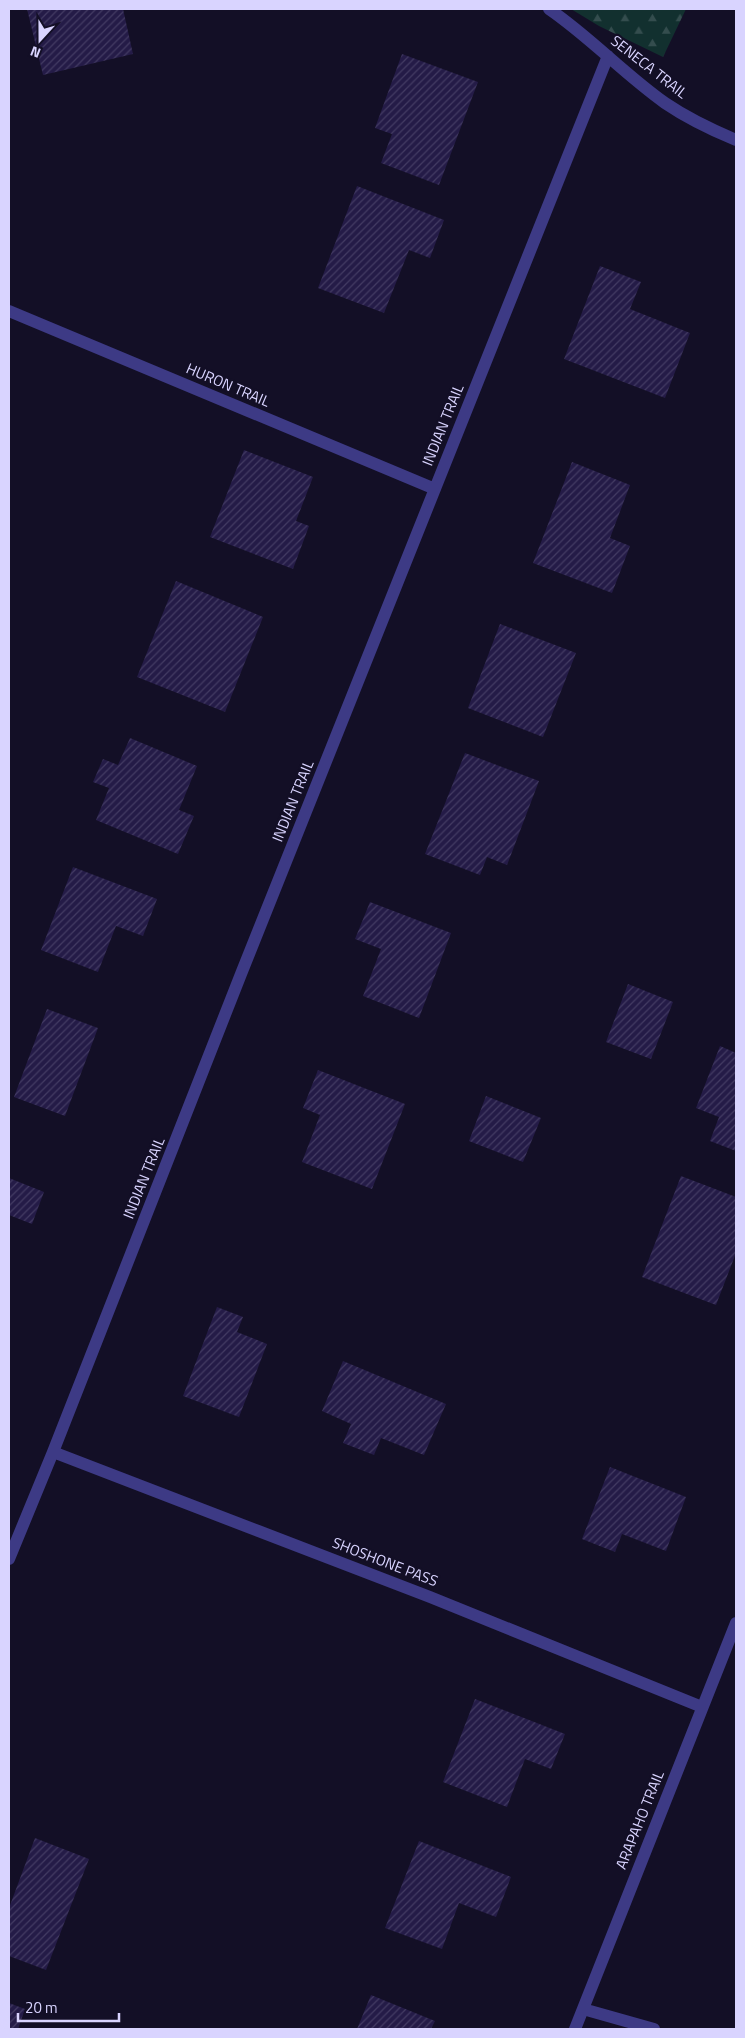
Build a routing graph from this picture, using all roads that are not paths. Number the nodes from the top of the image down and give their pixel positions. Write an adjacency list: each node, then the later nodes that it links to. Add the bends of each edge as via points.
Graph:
1 (549, 9): 2 (street, SENECA TRAIL, via 575,26)
2 (608, 56): 3 (street, SENECA TRAIL, via 665,103 710,130); 5 (street, INDIAN TRAIL)
3 (736, 140)
4 (9, 311): 5 (street, HURON TRAIL)
5 (435, 489): 6 (street, INDIAN TRAIL)
6 (53, 1452): 7 (street, INDIAN TRAIL); 9 (street, SHOSHONE PASS)
7 (9, 1559)
8 (736, 1623): 9 (street, ARAPAHO TRAIL)
9 (702, 1706): 10 (street, ARAPAHO TRAIL)
10 (583, 2009): 11 (street, ARAPAHO TRAIL); 12 (street)
11 (575, 2029)
12 (654, 2029)

